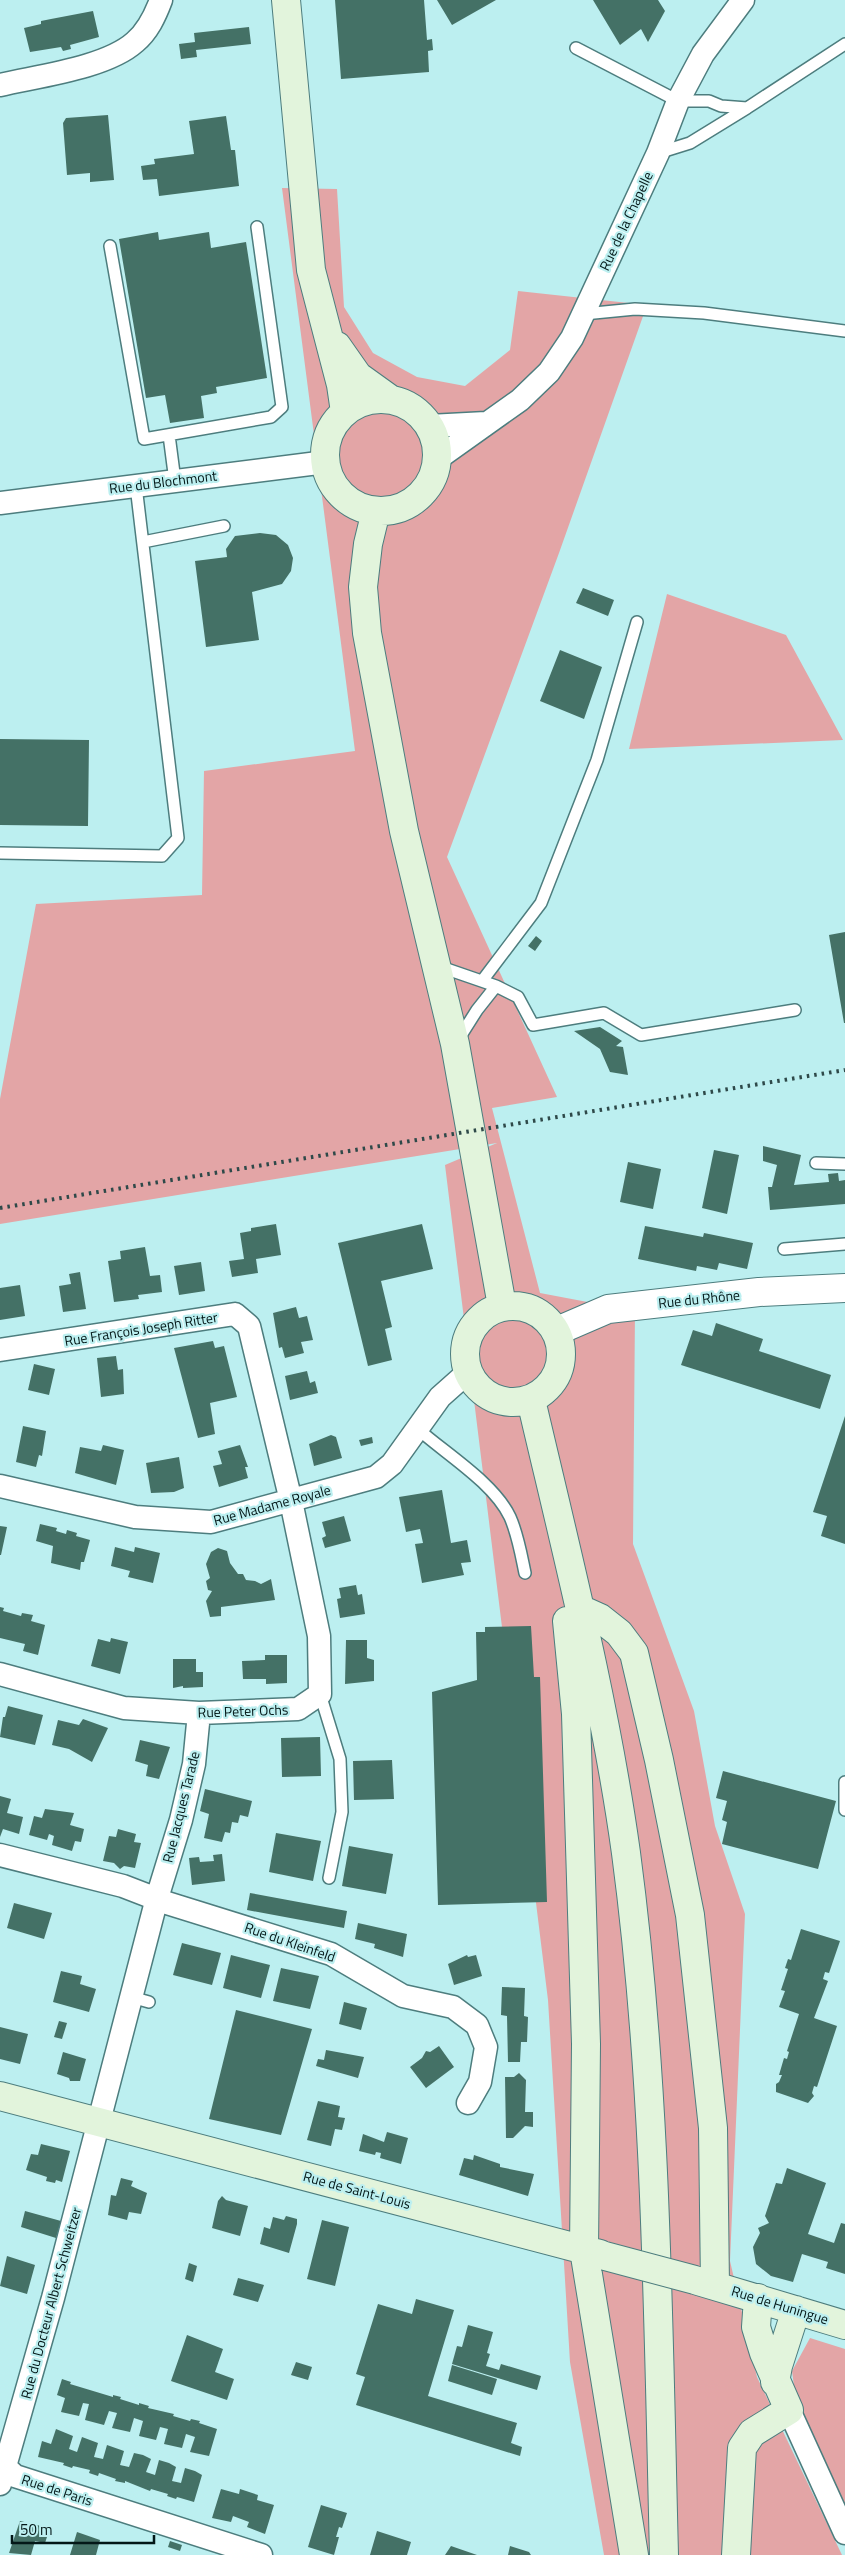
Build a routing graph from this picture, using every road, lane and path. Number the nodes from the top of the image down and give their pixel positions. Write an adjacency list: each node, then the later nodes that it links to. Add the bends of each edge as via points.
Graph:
1 (161, 0): 6 (street, via 152,21 135,42 104,61)
2 (286, 0): 13 (main road, via 311,270)
3 (743, 0): 7 (street, Rue de la Chapelle, via 703,54)
4 (845, 44): 8 (lane)
5 (576, 48): 7 (lane)
6 (0, 85)
7 (678, 100): 8 (lane, via 709,100 721,106); 9 (street, Rue de la Chapelle)
8 (748, 108): 9 (lane, via 690,143)
9 (658, 153): 12 (street, Rue de la Chapelle)
10 (257, 227): 19 (lane, via 282,407 272,417)
11 (110, 246): 19 (lane, via 144,439)
12 (584, 314): 14 (lane, via 635,309 704,313); 17 (street, Rue de la Chapelle, via 550,372 520,400)
13 (326, 330): 15 (main road, via 358,376); 16 (main road, via 342,385)
14 (845, 331)
15 (390, 399): 16 (main road, via 366,401); 18 (main road, via 413,408)
16 (345, 412): 21 (main road, via 333,427 326,444)
17 (486, 423): 18 (street); 20 (street, Rue de la Chapelle)
18 (429, 426): 20 (main road, via 436,442)
19 (169, 435): 22 (lane)
20 (437, 459): 25 (main road, via 433,476 424,492 394,510)
21 (326, 462): 22 (street, Rue du Blochmont); 25 (main road, via 331,480 342,495 358,506)
22 (175, 481): 23 (street, Rue du Blochmont)
23 (136, 486): 24 (street, Rue du Blochmont); 27 (lane)
24 (0, 503)
25 (376, 510): 30 (main road, via 363,587 366,632 404,831)
26 (224, 526): 27 (lane)
27 (143, 542): 29 (lane, via 178,838 162,856)
28 (637, 622): 31 (lane, via 597,760 541,903)
29 (0, 853)
30 (435, 965): 31 (lane); 34 (main road)
31 (482, 981): 32 (lane)
32 (496, 986): 33 (lane, via 518,997 533,1025 604,1013 641,1035); 34 (lane)
33 (795, 1010)
34 (455, 1044): 40 (main road)
35 (816, 1163): 36 (lane)
36 (845, 1164)
37 (845, 1244): 38 (lane)
38 (784, 1250)
39 (845, 1288): 41 (street, Rue du Rhône, via 759,1292 608,1309)
40 (502, 1306): 41 (main road, via 523,1306 544,1316); 43 (main road, via 477,1321 466,1342)
41 (557, 1331): 44 (main road, via 562,1354 552,1384)
42 (0, 1350): 47 (street, Rue François Joseph Ritter, via 235,1314 249,1326)
43 (467, 1373): 44 (main road, via 479,1389 504,1402); 45 (street, Rue Madame Royale, via 440,1397)
44 (531, 1400): 49 (main road)
45 (418, 1429): 47 (street, Rue Madame Royale, via 392,1464 376,1476); 48 (lane, via 475,1474 510,1516)
46 (0, 1486): 47 (street, Rue Madame Royale, via 135,1517 211,1522)
47 (291, 1501): 52 (street, via 319,1636)
48 (525, 1574)
49 (572, 1574): 50 (main road); 62 (main road, via 565,1597 576,1714)
50 (580, 1609): 63 (main road, via 600,1618 619,1633 634,1653 660,1760 690,1915 714,2128); 73 (main road, via 626,1852 645,2022)
51 (0, 1674): 53 (street, Rue Peter Ochs, via 124,1708)
52 (320, 1694): 53 (street, Rue Peter Ochs, via 298,1709); 57 (lane, via 340,1759 341,1776 342,1812)
53 (199, 1714): 58 (street, Rue Jacques Tarade, via 194,1764)
54 (845, 1782): 55 (lane)
55 (845, 1810)
56 (0, 1855): 58 (street, Rue du Kleinfeld, via 123,1886)
57 (329, 1878)
58 (157, 1898): 60 (street, Rue du Kleinfeld, via 331,1954 403,1996 453,2007 478,2025 486,2046 480,2082); 61 (street, via 140,2000)
59 (0, 2096): 61 (main road, Rue de Saint-Louis)
60 (468, 2103)
61 (99, 2122): 62 (main road, Rue de Saint-Louis); 69 (street, Rue du Docteur Albert Schweitzer, via 54,2298)
62 (594, 2253): 63 (main road, Rue de Saint-Louis, bridge); 72 (main road)
63 (705, 2283): 64 (main road, Rue de Huningue)
64 (758, 2298): 65 (main road, Rue de Huningue); 67 (main road, via 756,2327)
65 (796, 2310): 66 (main road, Rue de Huningue); 67 (main road)
66 (845, 2325)
67 (775, 2382): 68 (main road)
68 (789, 2410): 70 (street); 74 (main road, via 752,2433 742,2448)
69 (2, 2471): 71 (street, Rue de Paris)
70 (845, 2533)
71 (261, 2555)
72 (634, 2555)
73 (664, 2555)
74 (736, 2555)

